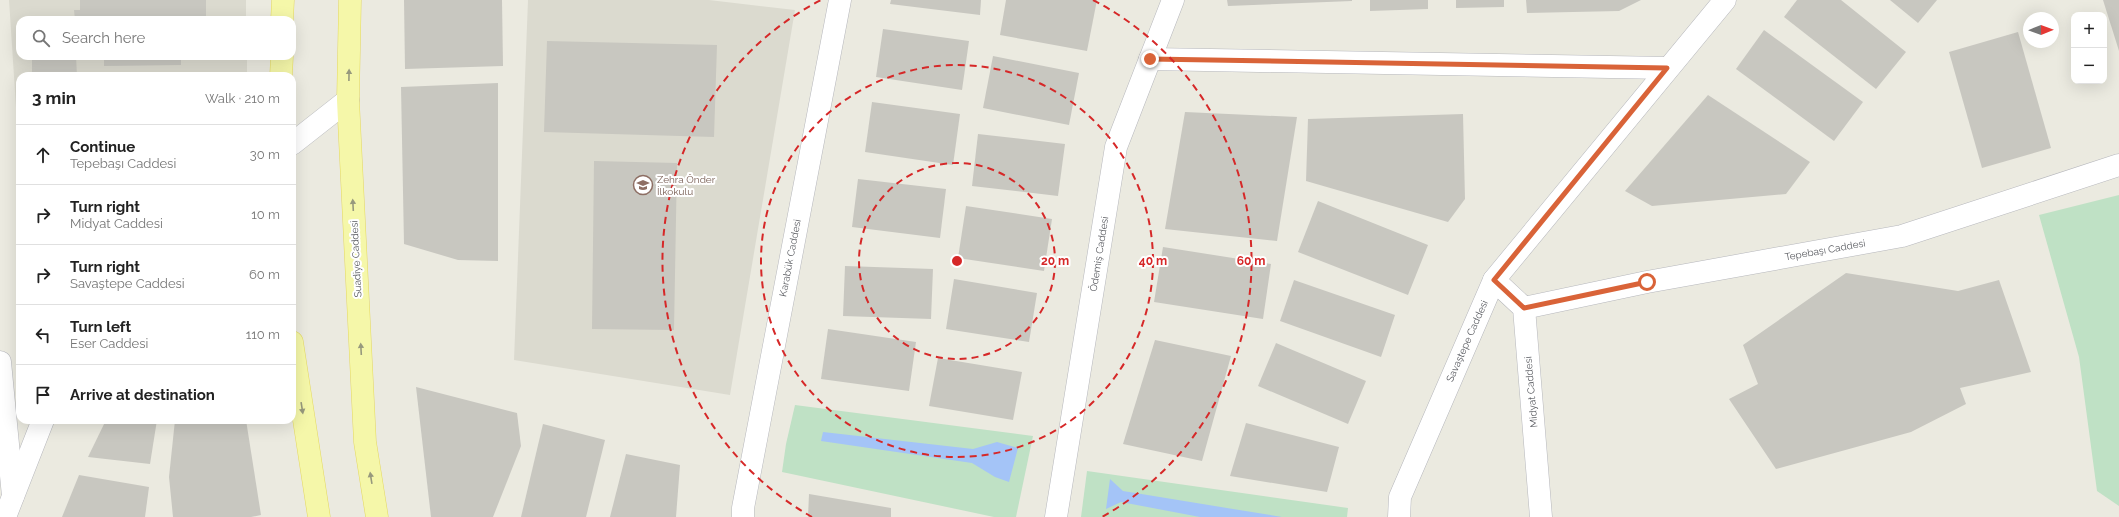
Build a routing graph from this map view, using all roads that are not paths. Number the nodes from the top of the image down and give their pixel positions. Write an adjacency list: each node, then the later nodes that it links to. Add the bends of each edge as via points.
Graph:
1 (283, 0): 6 (main road)
2 (350, 0): 11 (main road, Suadiye Caddesi, one-way to 2)
3 (840, 0): 23 (street, Karabük Caddesi)
4 (1173, 0): 7 (street, Ödemiş Caddesi)
5 (1725, 0): 9 (street, Savaştepe Caddesi)
6 (282, 16)
7 (1150, 59): 9 (street); 24 (street, Ödemiş Caddesi, via 1116,147)
8 (282, 60): 10 (main road)
9 (1667, 68): 14 (street, Savaştepe Caddesi)
10 (281, 72)
11 (348, 100): 12 (street); 22 (main road, Suadiye Caddesi, one-way to 11, via 365,442)
12 (296, 141)
13 (2119, 165): 15 (street, Tepebaşı Caddesi, via 1902,236 1647,282)
14 (1494, 280): 15 (street); 25 (street, Savaştepe Caddesi, via 1400,497)
15 (1524, 308): 26 (street, Midyat Caddesi)
16 (0, 362): 19 (street)
17 (296, 368): 21 (main road, one-way to 21)
18 (41, 424): 19 (street)
19 (13, 496): 20 (street)
20 (5, 517)
21 (319, 517)
22 (377, 517)
23 (743, 517)
24 (1056, 517)
25 (1399, 517)
26 (1541, 517)

